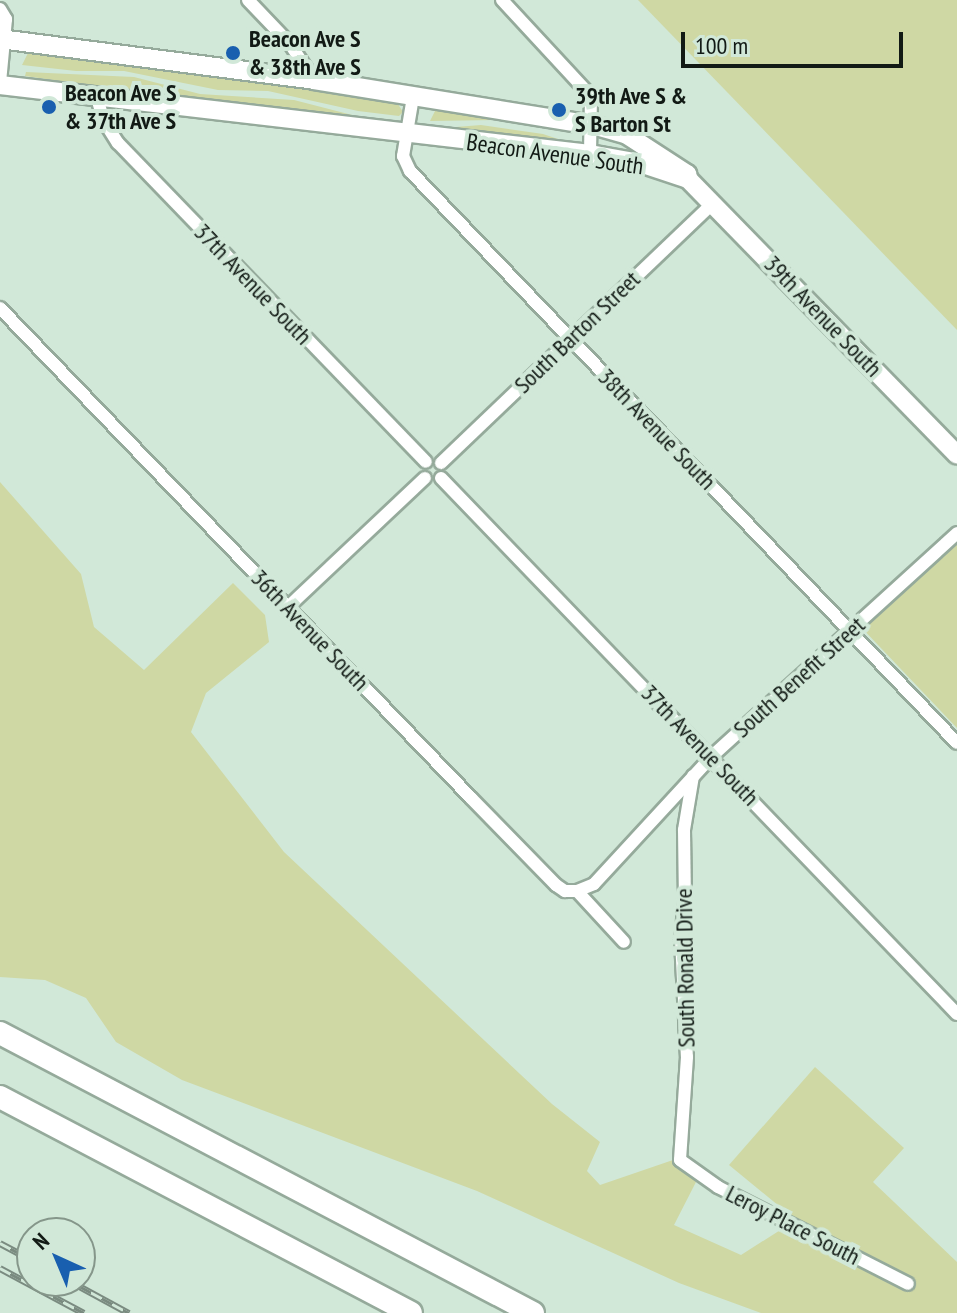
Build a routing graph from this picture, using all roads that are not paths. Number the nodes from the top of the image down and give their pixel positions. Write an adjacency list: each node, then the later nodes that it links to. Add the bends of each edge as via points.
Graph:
1 (248, 0): 5 (street, via 290,44)
2 (502, 0): 9 (street, via 585,87 591,96)
3 (0, 9): 4 (street, via 6,19)
4 (2, 40): 5 (main road, Beacon Avenue South); 6 (street)
5 (314, 80): 8 (main road, Beacon Avenue South)
6 (0, 83): 7 (main road, Beacon Avenue South)
7 (96, 95): 10 (main road, Beacon Avenue South); 17 (street, 37th Avenue South, via 118,143)
8 (413, 97): 9 (main road, Beacon Avenue South); 10 (street, 38th Avenue South)
9 (593, 125): 11 (street); 12 (main road, Beacon Avenue South, via 641,142 672,161)
10 (405, 135): 11 (main road, Beacon Avenue South); 15 (street, 38th Avenue South, via 403,156 410,171)
11 (590, 154): 12 (main road, Beacon Avenue South)
12 (688, 179): 13 (main road, 39th Avenue South)
13 (713, 203): 15 (street, South Barton Street); 16 (main road, 39th Avenue South)
14 (0, 308): 22 (street, 36th Avenue South)
15 (571, 338): 18 (street, South Barton Street); 23 (street, 38th Avenue South)
16 (957, 455)
17 (426, 462): 18 (street); 19 (street)
18 (441, 463): 20 (street)
19 (425, 478): 20 (street); 22 (street)
20 (441, 478): 25 (street, 37th Avenue South)
21 (957, 533): 23 (street, South Benefit Street)
22 (288, 607): 27 (street, 36th Avenue South, via 556,885)
23 (849, 631): 24 (street, 38th Avenue South); 25 (street, South Benefit Street)
24 (957, 743)
25 (711, 757): 26 (street, South Benefit Street); 29 (street, 37th Avenue South)
26 (693, 776): 27 (street, South Benefit Street, via 594,884); 32 (street, South Ronald Drive, via 684,830 681,940 687,1057)
27 (577, 891): 28 (street, 36th Avenue South)
28 (624, 942)
29 (957, 1014)
30 (0, 1033): 35 (highway)
31 (0, 1097): 34 (highway)
32 (680, 1160): 33 (street, Leroy Place South, via 718,1187)
33 (908, 1284)
34 (411, 1313)
35 (533, 1313)

